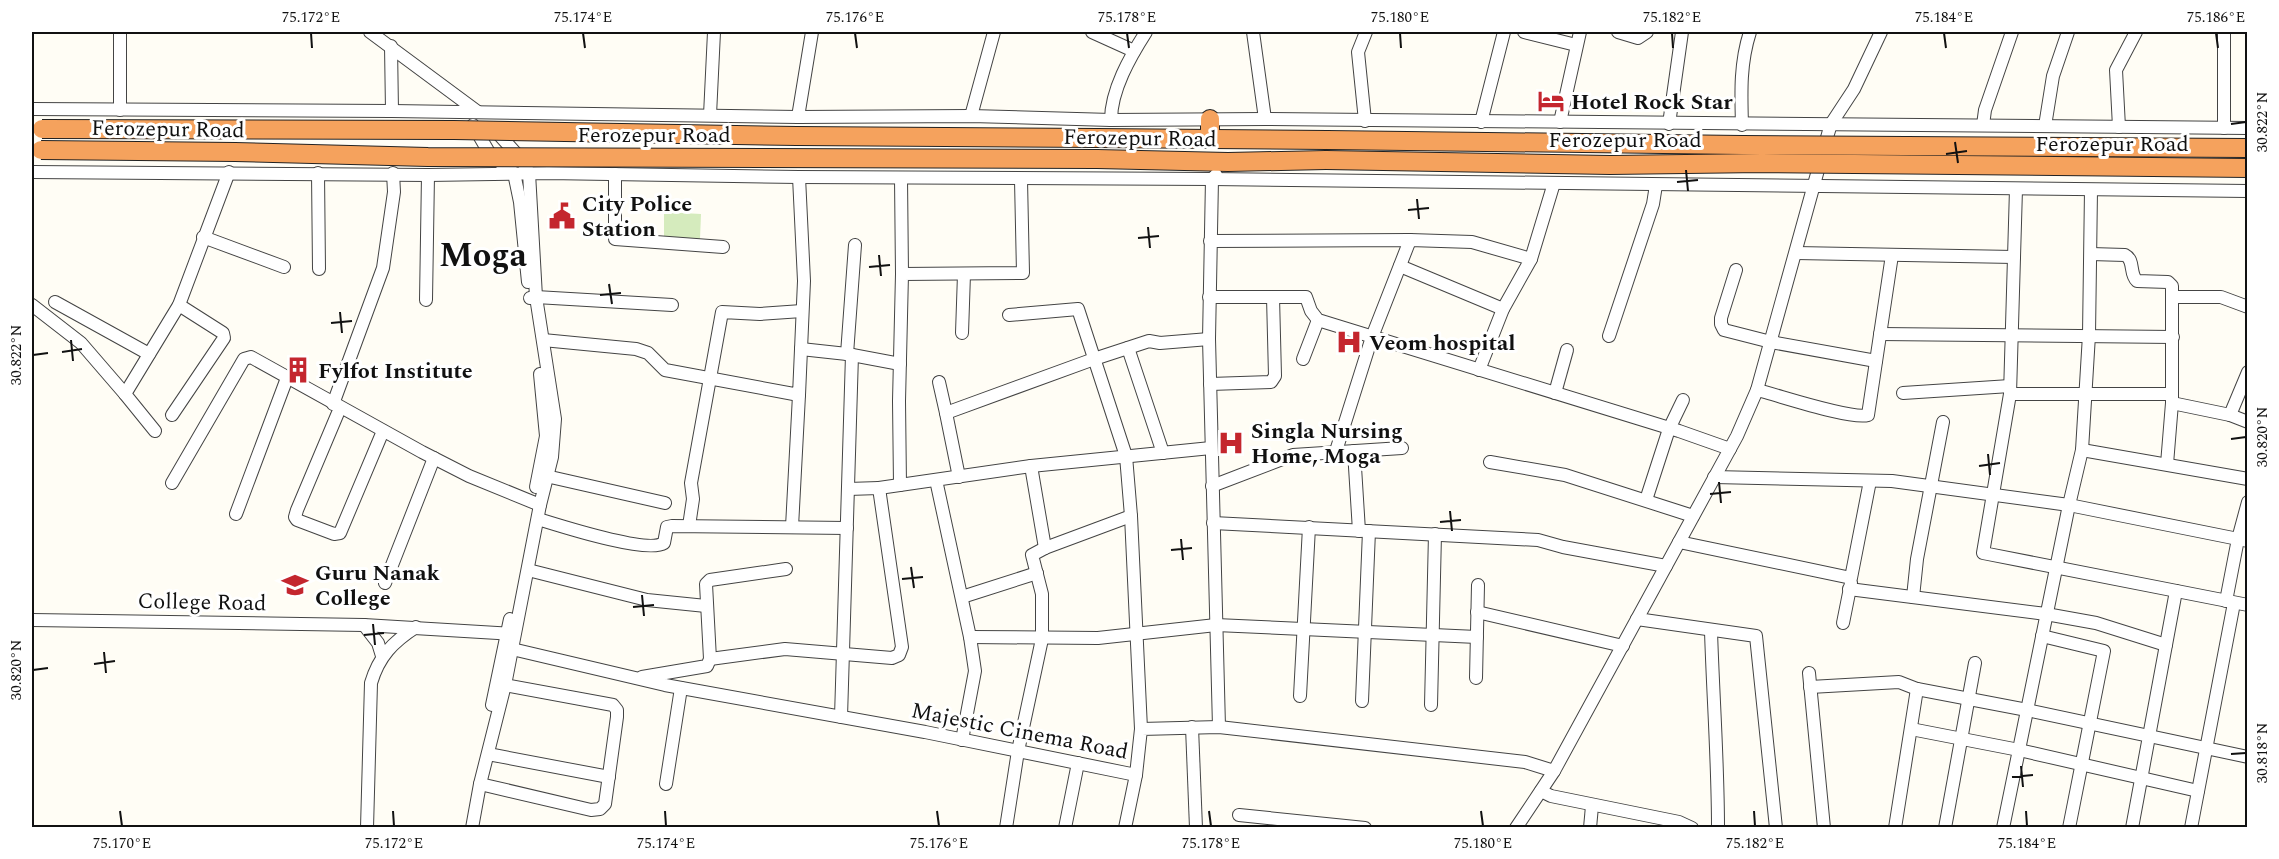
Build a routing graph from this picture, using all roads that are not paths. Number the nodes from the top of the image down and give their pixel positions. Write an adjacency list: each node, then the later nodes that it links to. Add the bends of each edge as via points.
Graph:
1 (120, 32): 27 (street)
2 (370, 32): 23 (street)
3 (714, 32): 31 (street)
4 (812, 32): 33 (street)
5 (994, 32): 32 (street)
6 (1092, 32): 24 (street)
7 (1146, 32): 24 (street)
8 (1253, 32): 34 (street)
9 (1366, 32): 37 (street, via 1358,52)
10 (1504, 32): 38 (street)
11 (1524, 32): 22 (street)
12 (1580, 32): 22 (street)
13 (1618, 32): 14 (street, via 1638,38)
14 (1647, 32)
15 (1682, 32): 40 (street)
16 (1750, 32): 41 (street, via 1741,71)
17 (1881, 32): 42 (street, via 1854,89)
18 (2012, 32): 43 (street)
19 (2068, 32): 44 (street, via 2054,76)
20 (2136, 32): 45 (street, via 2116,70)
21 (2224, 32): 46 (street)
22 (1576, 45): 39 (street)
23 (391, 46): 25 (street); 28 (street)
24 (1134, 51): 35 (street, via 1111,106)
25 (458, 98): 29 (street); 30 (street)
26 (32, 109): 27 (street)
27 (120, 110): 28 (street)
28 (392, 111): 29 (street)
29 (466, 112): 30 (street); 58 (street, via 491,156)
30 (479, 113): 31 (street); 59 (street)
31 (710, 115): 33 (street)
32 (971, 116): 33 (street); 35 (street)
33 (798, 117)
34 (1264, 119): 36 (street); 37 (street)
35 (1111, 120): 36 (street)
36 (1210, 120): 49 (highway)
37 (1365, 121): 38 (street)
38 (1482, 122): 39 (street)
39 (1560, 122): 40 (street)
40 (1669, 124): 41 (street)
41 (1742, 124): 42 (street)
42 (1831, 124): 43 (street); 68 (street)
43 (1983, 125): 44 (street)
44 (2045, 126): 45 (street)
45 (2119, 127): 46 (street)
46 (2224, 128): 47 (street)
47 (2247, 128)
48 (37, 129): 49 (highway, Ferozepur Road, bridge)
49 (1210, 139): 50 (highway, Ferozepur Road, bridge)
50 (2247, 148)
51 (36, 150): 52 (highway, Ferozepur Road, bridge, via 428,157)
52 (1228, 162): 53 (highway, Ferozepur Road, bridge); 64 (street)
53 (2247, 168)
54 (32, 172): 55 (street)
55 (229, 172): 56 (street); 72 (street)
56 (318, 173): 57 (street); 84 (street)
57 (393, 173): 61 (street); 136 (street, via 383,268)
58 (514, 173): 59 (street); 61 (street); 91 (street)
59 (529, 173): 60 (street); 91 (street)
60 (615, 174): 62 (street); 76 (street, via 615,239)
61 (428, 175): 92 (street)
62 (800, 177): 63 (street); 99 (street)
63 (901, 178): 65 (street); 86 (street)
64 (1212, 179): 65 (street); 66 (street); 74 (street)
65 (1021, 180): 87 (street, via 1023,273)
66 (1554, 183): 67 (street); 81 (street)
67 (1656, 185): 68 (street); 106 (street)
68 (1815, 186): 69 (street); 77 (street)
69 (2016, 189): 70 (street); 80 (street)
70 (2091, 190): 71 (street); 78 (street)
71 (2247, 191)
72 (203, 237): 82 (street); 96 (street)
73 (1410, 240): 74 (street); 81 (street, via 1472,242); 83 (street)
74 (1210, 242): 88 (street)
75 (855, 245): 116 (street)
76 (723, 247)
77 (1796, 253): 79 (street); 111 (street)
78 (2091, 254): 90 (street, via 2128,256 2137,281 2168,282); 105 (street)
79 (1892, 255): 80 (street); 103 (street)
80 (2014, 257): 104 (street)
81 (1531, 259): 98 (street)
82 (284, 267)
83 (1400, 267): 98 (street); 107 (street)
84 (319, 269)
85 (1736, 270): 111 (street, via 1721,318 1722,327)
86 (902, 274): 87 (street); 120 (street)
87 (964, 274): 102 (street)
88 (1209, 297): 89 (street); 109 (street)
89 (1274, 297): 101 (street, via 1305,297); 126 (street, via 1273,380)
90 (2173, 297): 97 (street, via 2220,297); 108 (street)
91 (533, 298): 95 (street); 110 (street); 173 (street, via 546,436)
92 (426, 300)
93 (55, 302): 115 (street)
94 (32, 304): 132 (street, via 81,343)
95 (672, 304)
96 (179, 305): 115 (street); 138 (street, via 223,333 224,338)
97 (2247, 307)
98 (1503, 309): 121 (street)
99 (802, 311): 112 (street); 124 (street, via 722,312)
100 (1009, 315): 117 (street, via 1078,309)
101 (1318, 320): 107 (street); 118 (street)
102 (962, 333)
103 (1881, 334): 104 (street); 119 (street)
104 (2012, 334): 105 (street); 128 (street)
105 (2089, 334): 108 (street); 129 (street)
106 (1609, 336)
107 (1372, 337): 121 (street); 149 (street)
108 (2173, 337): 134 (street)
109 (1209, 339): 113 (street, via 1160,344 1149,341); 126 (street)
110 (543, 340): 124 (street, via 636,350 648,353 665,370); 157 (street, via 555,419)
111 (1771, 342): 119 (street); 127 (street)
112 (801, 348): 116 (street); 133 (street)
113 (1128, 348): 117 (street); 151 (street)
114 (1567, 350): 130 (street)
115 (150, 354): 132 (street)
116 (849, 354): 120 (street); 168 (street)
117 (1094, 359): 137 (street); 152 (street)
118 (1303, 359)
119 (1876, 361): 127 (street, via 1866,416)
120 (900, 364): 164 (street)
121 (1479, 370): 130 (street)
122 (2247, 372): 139 (street)
123 (287, 378): 136 (street); 163 (street, via 251,357 244,359); 175 (street)
124 (710, 378): 133 (street); 180 (street, via 691,483 693,499)
125 (939, 382): 137 (street)
126 (1210, 384): 145 (street)
127 (1757, 390): 147 (street)
128 (2010, 390): 129 (street); 131 (street); 169 (street)
129 (2087, 392): 134 (street); 148 (street)
130 (1555, 393): 142 (street)
131 (1902, 393)
132 (125, 394): 143 (street)
133 (800, 395): 181 (street)
134 (2172, 398): 139 (street); 155 (street)
135 (1683, 400): 142 (street)
136 (337, 406): 144 (street); 144 (street, via 297,510 297,520 340,533)
137 (946, 413): 158 (street)
138 (172, 415)
139 (2230, 415): 141 (street)
140 (1943, 422): 166 (street)
141 (2247, 422)
142 (1669, 429): 147 (street); 170 (street)
143 (155, 430)
144 (383, 431): 153 (street)
145 (1212, 448): 151 (street); 165 (street)
146 (1402, 448): 150 (street)
147 (1730, 449): 159 (street)
148 (2082, 450): 155 (street); 174 (street)
149 (1336, 451): 150 (street); 165 (street, via 1293,454)
150 (1354, 451): 184 (street)
151 (1163, 453): 152 (street)
152 (1126, 456): 156 (street); 176 (street)
153 (434, 458): 173 (street); 194 (street)
154 (1490, 462): 170 (street, via 1559,474)
155 (2167, 464): 161 (street)
156 (1031, 466): 158 (street); 188 (street)
157 (546, 476): 172 (street); 173 (street)
158 (959, 477): 160 (street)
159 (1714, 477): 162 (street); 177 (street)
160 (936, 480): 164 (street); 198 (street)
161 (2247, 480)
162 (1870, 481): 166 (street); 195 (street)
163 (172, 483)
164 (900, 485): 167 (street)
165 (1212, 486): 179 (street)
166 (1931, 486): 169 (street); 199 (street)
167 (879, 488): 168 (street); 224 (street, via 902,651 892,658)
168 (848, 489): 183 (street)
169 (1994, 495): 174 (street); 190 (street, via 1983,553)
170 (1647, 500): 177 (street)
171 (2247, 501): 186 (street)
172 (665, 502)
173 (536, 504): 178 (street); 214 (street)
174 (2068, 504): 186 (street); 190 (street)
175 (236, 514)
176 (1131, 516): 188 (street); 215 (street)
177 (1693, 516): 187 (street)
178 (538, 519): 180 (street, via 622,542 654,546 664,543 667,527); 192 (street)
179 (1214, 523): 182 (street); 209 (street)
180 (688, 526): 181 (street)
181 (792, 527): 183 (street)
182 (1309, 527): 184 (street); 211 (street)
183 (847, 528): 224 (street)
184 (1364, 531): 185 (street); 213 (street)
185 (1435, 534): 189 (street, via 1538,540); 216 (street)
186 (2243, 540): 200 (street)
187 (1679, 542): 189 (street); 195 (street)
188 (1045, 548): 193 (street, via 1032,555)
189 (1666, 566): 206 (street)
190 (2056, 567): 197 (street); 204 (street)
191 (786, 569): 202 (street, via 710,580 706,584)
192 (528, 570): 202 (street, via 648,600); 214 (street)
193 (1036, 573): 198 (street); 220 (street, via 1042,594)
194 (385, 583)
195 (1850, 584): 199 (street); 207 (street)
196 (1478, 585): 203 (street)
197 (2176, 591): 200 (street); 221 (street)
198 (962, 597): 218 (street)
199 (1913, 597): 204 (street)
200 (2230, 602): 201 (street); 249 (street)
201 (2247, 605)
202 (706, 606): 226 (street)
203 (1477, 612): 219 (street); 222 (street)
204 (2046, 614): 217 (street); 221 (street, via 2096,623)
205 (32, 620): 208 (street, College Road)
206 (1637, 620): 212 (street); 222 (street)
207 (1843, 623)
208 (364, 625): 210 (street, College Road); 225 (street, via 378,643)
209 (1216, 625): 211 (street); 215 (street); 243 (street)
210 (416, 627): 214 (street, College Road); 225 (street)
211 (1303, 629): 213 (street); 235 (street)
212 (1711, 631): 277 (street); 278 (street, via 1754,635 1758,639)
213 (1365, 632): 216 (street); 237 (street)
214 (511, 633): 223 (street); 267 (street)
215 (1135, 635): 220 (street); 244 (street)
216 (1433, 635): 219 (street); 238 (street)
217 (2042, 636): 239 (street); 241 (street, via 2104,651)
218 (970, 637): 220 (street); 248 (street, via 975,671)
219 (1477, 637): 230 (street)
220 (1042, 639): 251 (street)
221 (2166, 645): 246 (street)
222 (1623, 646): 256 (street)
223 (513, 649): 229 (street, Majestic Cinema Road); 231 (street)
224 (843, 655): 226 (street, via 785,649); 240 (street)
225 (382, 656): 266 (street, via 370,690)
226 (710, 659): 229 (street, via 703,668)
227 (1975, 663): 236 (street)
228 (1809, 673): 232 (street)
229 (635, 678): 233 (street, Majestic Cinema Road)
230 (1476, 678)
231 (505, 685): 252 (street); 258 (street, via 613,705 618,717)
232 (1810, 687): 234 (street, via 1899,682); 279 (street)
233 (681, 688): 240 (street, Majestic Cinema Road); 261 (street)
234 (1917, 689): 236 (street); 245 (street)
235 (1300, 696)
236 (1970, 699): 239 (street); 247 (street)
237 (1362, 700)
238 (1431, 705)
239 (2027, 710): 241 (street); 250 (street)
240 (841, 717): 248 (street, Majestic Cinema Road)
241 (2090, 723): 246 (street); 255 (street)
242 (1192, 727): 243 (street, Majestic Cinema Road); 244 (street, Majestic Cinema Road); 272 (street)
243 (1219, 727): 256 (street, Majestic Cinema Road, via 1526,762)
244 (1141, 729): 257 (street, Majestic Cinema Road)
245 (1911, 729): 247 (street); 280 (street)
246 (2149, 736): 249 (street); 259 (street)
247 (1962, 739): 250 (street); 281 (street)
248 (962, 740): 251 (street, Majestic Cinema Road)
249 (2206, 748): 253 (street); 263 (street)
250 (2019, 750): 255 (street); 282 (street)
251 (1018, 751): 254 (street, Majestic Cinema Road); 269 (street)
252 (488, 754): 258 (street); 260 (street)
253 (2247, 757)
254 (1078, 763): 257 (street, Majestic Cinema Road); 270 (street)
255 (2081, 764): 259 (street); 283 (street)
256 (1554, 771): 262 (street)
257 (1136, 775): 271 (street)
258 (609, 777): 260 (street, via 605,804 591,810)
259 (2141, 778): 263 (street); 284 (street)
260 (480, 784): 268 (street)
261 (666, 784)
262 (1541, 791): 264 (street); 274 (street)
263 (2198, 791): 285 (street)
264 (1592, 806): 275 (street); 276 (street, via 1679,822)
265 (1239, 815): 273 (street)
266 (367, 828)
267 (466, 828)
268 (472, 828)
269 (1006, 828)
270 (1065, 828)
271 (1125, 828)
272 (1196, 828)
273 (1365, 828)
274 (1516, 828)
275 (1590, 828)
276 (1692, 828)
277 (1718, 828)
278 (1776, 828)
279 (1824, 828)
280 (1895, 828)
281 (1945, 828)
282 (2003, 828)
283 (2069, 828)
284 (2132, 828)
285 (2191, 828)

